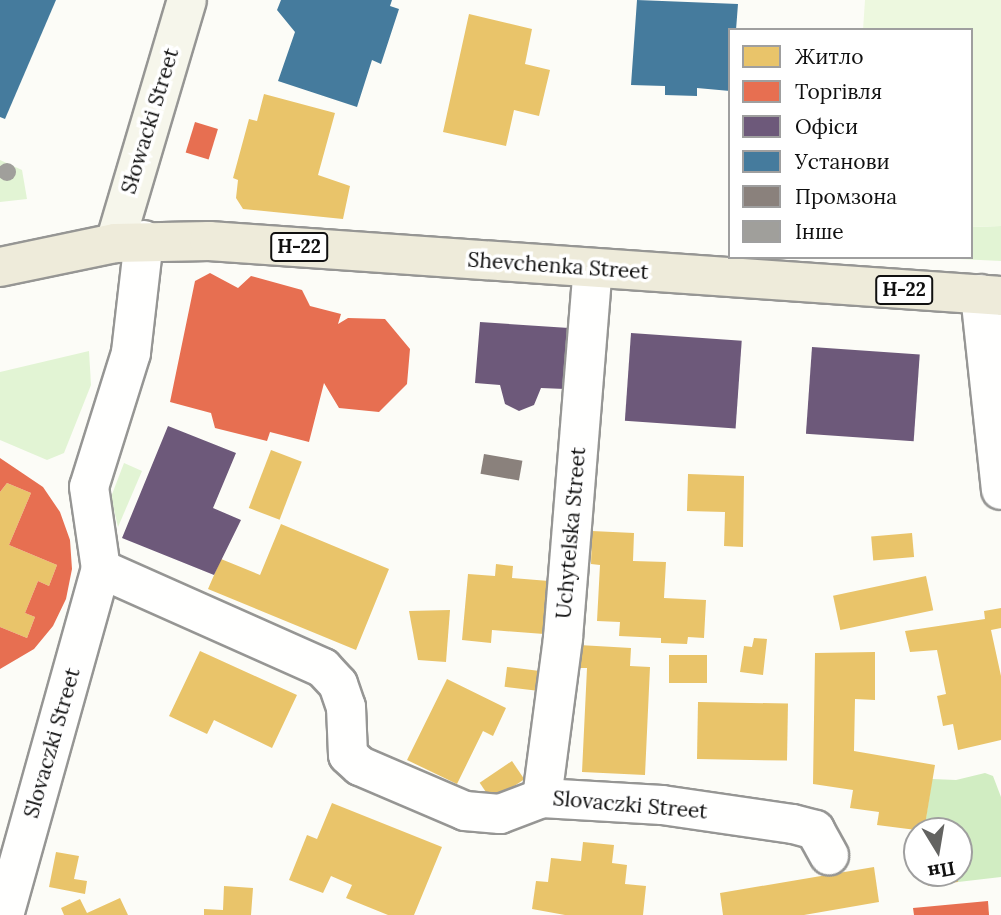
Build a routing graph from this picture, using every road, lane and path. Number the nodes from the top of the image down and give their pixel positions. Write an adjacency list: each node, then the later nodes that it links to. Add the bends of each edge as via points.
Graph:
1 (187, 0): 2 (main road, Słowacki Street)
2 (129, 241): 3 (main road, Н-22); 4 (main road, Shevchenka Street / Н-22); 7 (street, Slovaczki Street, via 129,363 89,487)
3 (0, 267)
4 (593, 268): 5 (main road, Shevchenka Street / Н-22); 8 (street, Uchytelska Street, via 563,638)
5 (990, 295): 6 (street)
6 (1001, 490)
7 (101, 569): 8 (street, Slovaczki Street, via 323,668 338,684 346,707 348,755 360,766 482,815 500,814); 10 (street, Slovaczki Street, via 5,912)
8 (542, 798): 9 (street, Slovaczki Street, via 662,805 793,824 815,830)
9 (830, 855)
10 (0, 910)

